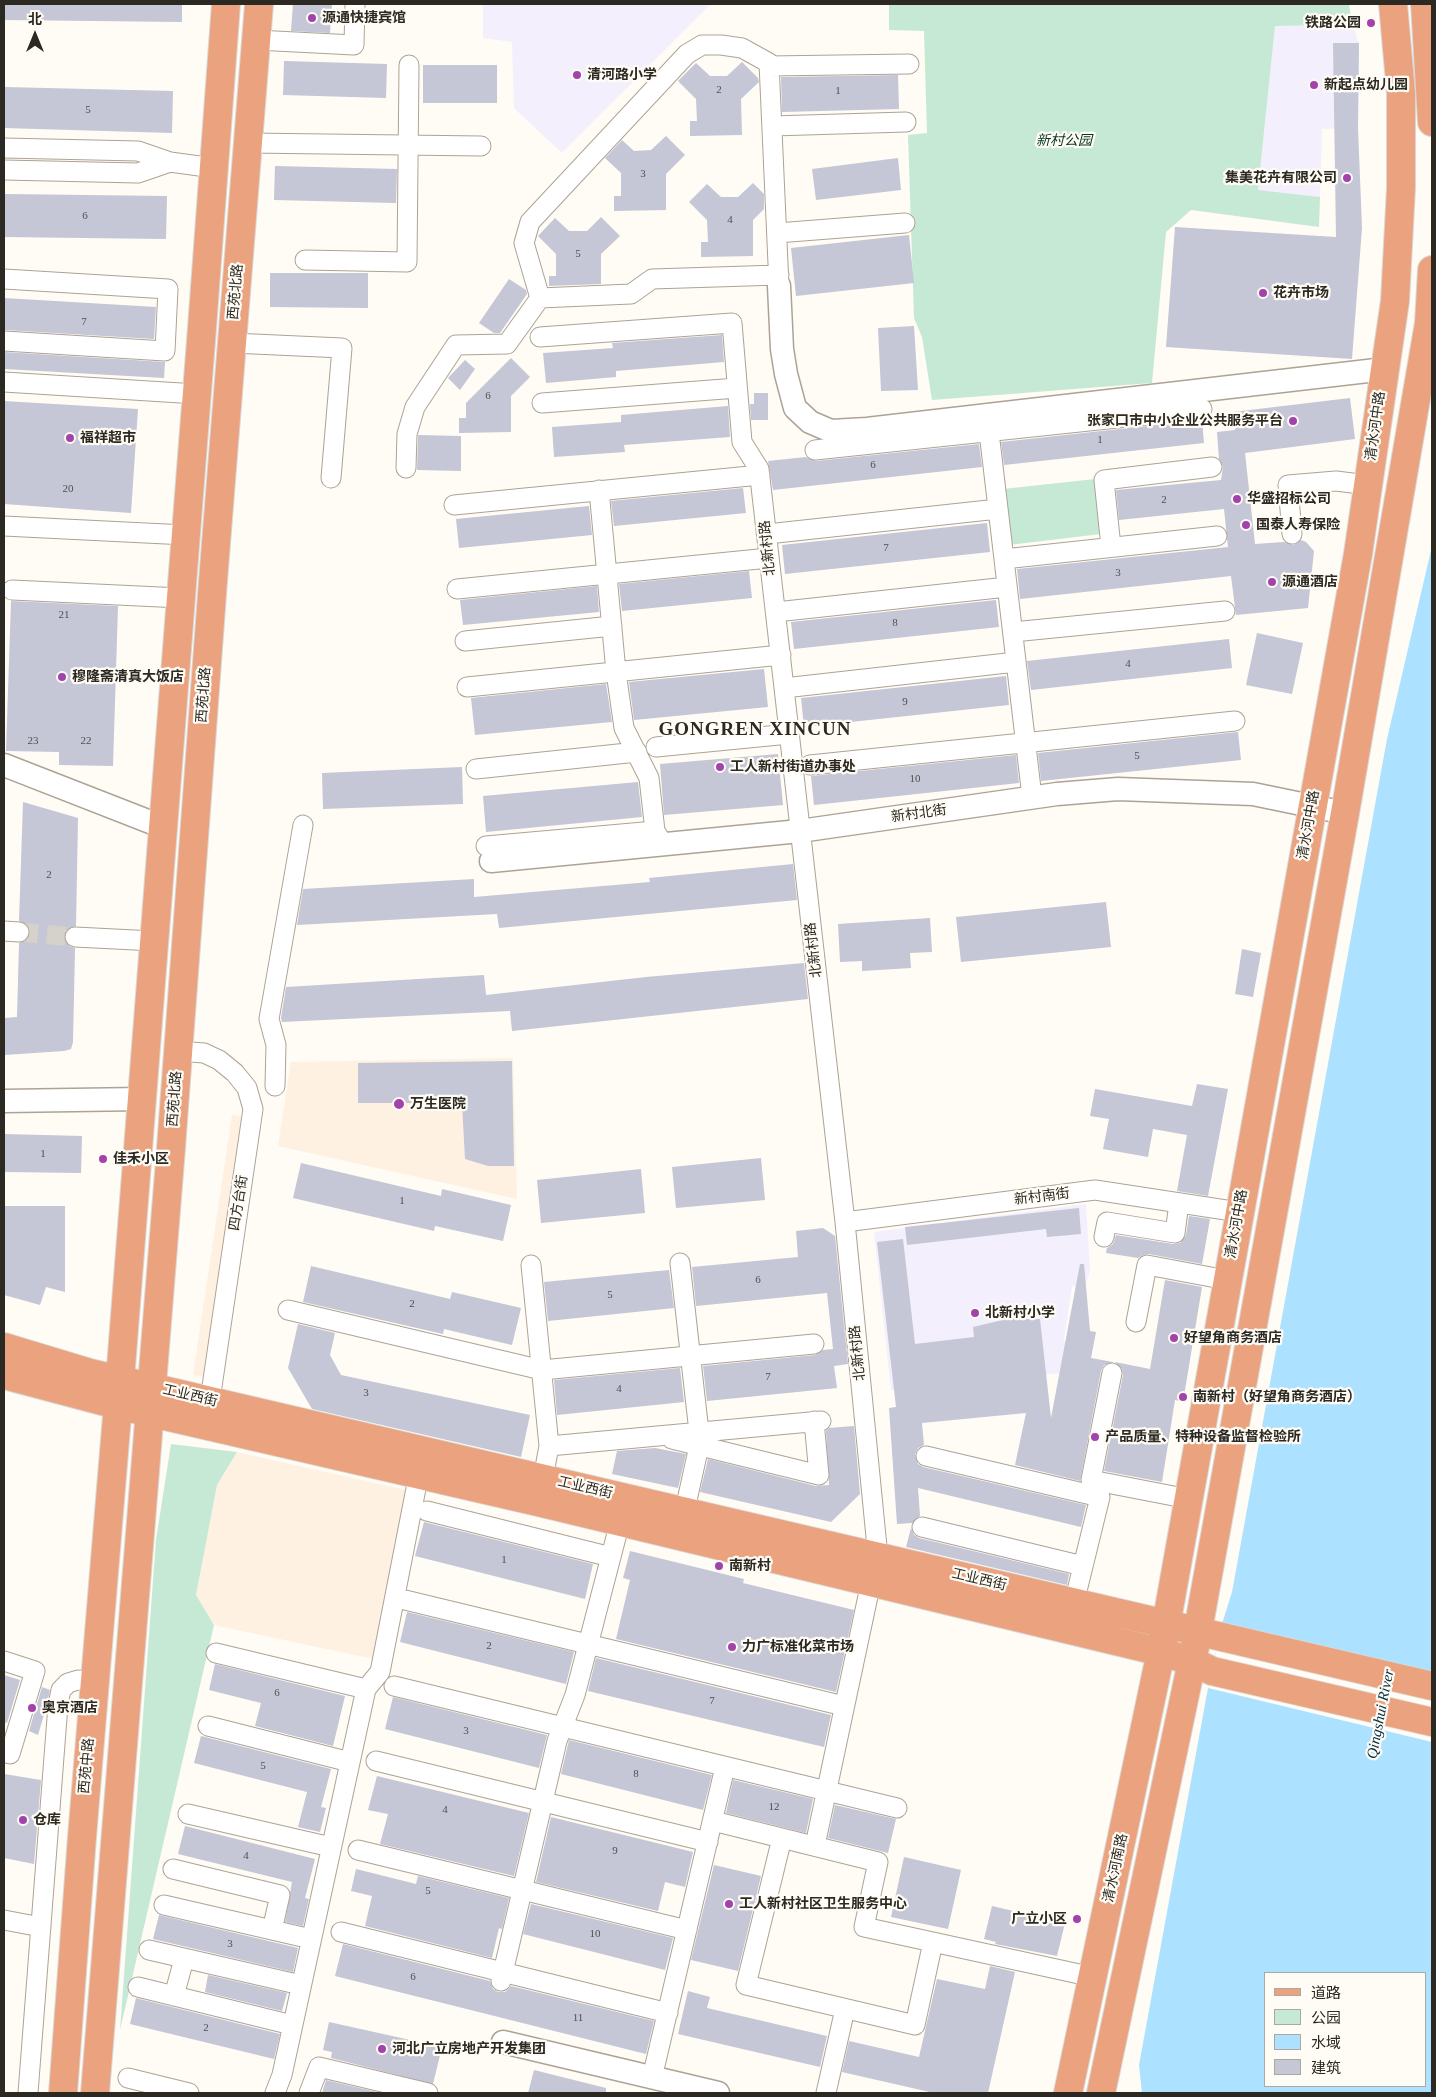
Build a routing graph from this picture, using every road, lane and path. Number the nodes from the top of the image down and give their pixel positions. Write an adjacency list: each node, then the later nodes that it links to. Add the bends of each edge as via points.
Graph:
1 (226, 4): 18 (main road)
2 (259, 4): 6 (main road, 西苑北路)
3 (356, 4): 6 (street, via 354,45)
4 (1393, 4): 30 (main road, 清水河中路, via 1401,93 1401,188 1395,301)
5 (1424, 4): 11 (main road)
6 (256, 40): 13 (main road, 西苑北路)
7 (909, 64): 9 (street)
8 (409, 65): 14 (street)
9 (769, 66): 12 (street); 26 (street, via 742,48 702,45 687,54 530,222 524,243)
10 (906, 122): 12 (street)
11 (1432, 122)
12 (772, 126): 21 (street)
13 (248, 142): 14 (street); 29 (main road, 西苑北路)
14 (409, 145): 15 (street); 22 (street, via 407,262)
15 (481, 146)
16 (4, 148): 17 (street, via 138,151)
17 (170, 162): 18 (street); 19 (street, via 138,173)
18 (214, 168): 33 (main road)
19 (4, 170)
20 (905, 223): 21 (street)
21 (777, 233): 25 (street)
22 (305, 260)
23 (1432, 270): 79 (main road, via 1429,323)
24 (4, 279): 28 (street, via 168,289 165,351)
25 (779, 281): 26 (street, via 652,279 631,294); 30 (street, via 782,349 795,408 810,422 831,431)
26 (540, 298): 39 (street, via 507,344 456,345 415,407 407,434)
27 (540, 337): 32 (street, 北新村路, via 732,323)
28 (4, 341)
29 (232, 343): 41 (street, via 342,348); 87 (main road, 西苑北路)
30 (1385, 369): 42 (main road, 清水河中路)
31 (4, 382): 33 (street)
32 (737, 388): 34 (street); 40 (street, 北新村路, via 742,442)
33 (197, 394): 49 (main road)
34 (542, 403)
35 (1202, 409): 36 (street)
36 (989, 432): 37 (street); 45 (street)
37 (815, 450)
38 (1212, 467): 51 (street, via 1104,480)
39 (406, 468)
40 (760, 474): 43 (street); 47 (street, 北新村路)
41 (331, 478)
42 (1368, 484): 48 (street, via 1336,481 1288,485); 78 (main road, 清水河中路)
43 (599, 490): 44 (street); 54 (street)
44 (454, 505)
45 (998, 509): 47 (street); 53 (street)
46 (4, 526): 49 (street)
47 (767, 534): 52 (street, 北新村路)
48 (1292, 534)
49 (186, 535): 58 (main road)
50 (1216, 536): 51 (street)
51 (1111, 547): 53 (street)
52 (769, 558): 54 (street); 60 (street, 北新村路)
53 (1004, 559): 55 (street)
54 (606, 574): 56 (street); 61 (street)
55 (1007, 587): 60 (street); 62 (street)
56 (457, 589)
57 (12, 590): 58 (street)
58 (181, 598): 81 (main road)
59 (1225, 611): 62 (street)
60 (776, 612): 64 (street, 北新村路)
61 (612, 626): 63 (street); 66 (street)
62 (1012, 632): 65 (street)
63 (464, 641)
64 (780, 655): 66 (street); 68 (street, 北新村路)
65 (1016, 662): 68 (street); 71 (street)
66 (616, 672): 67 (street); 73 (street, via 624,728)
67 (467, 686)
68 (784, 688): 70 (street, 北新村路)
69 (1235, 721): 71 (street)
70 (790, 734): 72 (street); 82 (street, 北新村路)
71 (1026, 743): 75 (street); 77 (street)
72 (656, 747)
73 (637, 752): 76 (street); 83 (street, via 649,778)
74 (4, 765): 81 (street)
75 (810, 765)
76 (476, 769)
77 (1032, 797): 78 (street, 新村北街, via 1118,789 1190,790 1253,794); 82 (street, 新村北街)
78 (1312, 805): 79 (street, 新村北街); 92 (main road, 清水河中路)
79 (1345, 813): 125 (main road)
80 (303, 825): 88 (street, via 269,1019 276,1045 280,1087)
81 (163, 827): 86 (main road)
82 (800, 831): 83 (street, 新村北街); 93 (street, 北新村路)
83 (659, 837): 84 (street, 新村北街)
84 (489, 853)
85 (76, 937): 86 (street)
86 (154, 942): 89 (main road)
87 (178, 1052): 88 (street, 四方台街, via 214,1056); 107 (main road, 西苑北路)
88 (247, 1088): 108 (street, 四方台街, via 253,1109)
89 (142, 1099): 90 (street); 106 (main road)
90 (4, 1101)
91 (1179, 1203): 92 (street, 新村南街); 93 (street, 新村南街, via 1094,1190); 94 (street, via 1174,1233 1107,1222)
92 (1239, 1212): 97 (main road, 清水河中路)
93 (845, 1222): 121 (street, 北新村路)
94 (1104, 1237)
95 (680, 1263): 102 (street)
96 (531, 1265): 103 (street)
97 (1228, 1280): 99 (street, via 1147,1265); 114 (main road, 清水河中路)
98 (288, 1310): 103 (street)
99 (1136, 1322)
100 (814, 1344): 102 (street)
101 (4, 1347): 106 (main road, 工业西街)
102 (691, 1356): 103 (street); 109 (street)
103 (542, 1370): 110 (street)
104 (1112, 1374): 114 (street, via 1091,1480)
105 (4, 1375): 106 (main road, 工业西街)
106 (118, 1392): 107 (main road, 工业西街); 134 (main road, 西苑中路)
107 (152, 1400): 108 (main road, 工业西街); 112 (main road, 工业西街); 183 (main road)
108 (210, 1400): 112 (main road, 工业西街)
109 (699, 1439): 109 (street, via 818,1421 818,1476); 110 (street, via 658,1436); 117 (street)
110 (550, 1446): 113 (street)
111 (926, 1456): 120 (street, via 1100,1497)
112 (421, 1462): 113 (main road, 工业西街); 137 (street, via 380,1672)
113 (541, 1490): 116 (main road, 工业西街); 117 (main road, 工业西街)
114 (1189, 1499): 122 (main road, 清水河中路)
115 (428, 1511): 119 (street)
116 (620, 1522): 117 (main road, 工业西街); 119 (street)
117 (682, 1524): 121 (main road, 工业西街)
118 (922, 1527): 120 (street)
119 (611, 1557): 130 (street)
120 (1083, 1566): 124 (street)
121 (874, 1569): 124 (main road, 工业西街); 128 (main road, 工业西街); 139 (street, 北新村路)
122 (1173, 1586): 126 (main road, via 1164,1600 1147,1608); 129 (main road, 清水河中路)
123 (405, 1600): 130 (street)
124 (1074, 1602): 126 (main road, 工业西街)
125 (1201, 1609): 127 (main road, via 1211,1630); 133 (main road)
126 (1111, 1611): 129 (main road, 工业西街)
127 (1220, 1637): 129 (main road); 136 (main road)
128 (1109, 1639): 129 (main road, 工业西街); 138 (main road, via 1138,1663)
129 (1164, 1639): 133 (main road); 138 (main road, 清水河南路)
130 (588, 1646): 139 (street); 142 (street, via 575,1695)
131 (216, 1652): 137 (street)
132 (4, 1661): 143 (street, via 35,1671 10,1754)
133 (1196, 1666): 140 (main road); 191 (main road)
134 (94, 1681): 161 (street, via 68,1682 61,1690); 182 (main road, 西苑中路)
135 (394, 1686): 142 (street)
136 (1432, 1686)
137 (366, 1689): 145 (street)
138 (1150, 1704): 170 (main road, 清水河南路)
139 (844, 1706): 147 (street, 北新村路)
140 (1432, 1722)
141 (208, 1726): 145 (street)
142 (562, 1726): 146 (street); 148 (street)
143 (4, 1752)
144 (376, 1761): 148 (street)
145 (350, 1762): 155 (street)
146 (725, 1767): 147 (street); 151 (street)
147 (826, 1792): 149 (street); 152 (street, 北新村路)
148 (542, 1802): 154 (street); 158 (street)
149 (897, 1808)
150 (188, 1814): 155 (street)
151 (713, 1821): 153 (street); 154 (street)
152 (816, 1836)
153 (782, 1838): 166 (street, via 878,1862 864,1927); 174 (street, via 746,1985)
154 (708, 1842): 163 (street)
155 (331, 1847): 165 (street)
156 (358, 1850): 158 (street)
157 (173, 1869): 162 (street, via 280,1895)
158 (522, 1889): 163 (street); 169 (street)
159 (164, 1905): 162 (street)
160 (4, 1920): 161 (street)
161 (41, 1927): 181 (street)
162 (272, 1930): 165 (street)
163 (687, 1930): 175 (street)
164 (341, 1932): 169 (street)
165 (311, 1939): 171 (street)
166 (933, 1942): 170 (street); 174 (street, via 915,2025)
167 (149, 1950): 168 (street)
168 (184, 1959): 171 (street); 173 (street)
169 (502, 1977): 175 (street)
170 (1092, 1977): 190 (main road, 清水河南路)
171 (301, 1985): 176 (street)
172 (138, 1987): 173 (street)
173 (174, 1996): 176 (street)
174 (845, 2009): 189 (street)
175 (668, 2013): 179 (street)
176 (292, 2025): 185 (street)
177 (503, 2042): 179 (street)
178 (128, 2078): 184 (street)
179 (652, 2078): 180 (street)
180 (686, 2090): 188 (street)
181 (28, 2093)
182 (63, 2093)
183 (95, 2093)
184 (189, 2093)
185 (275, 2093)
186 (309, 2093): 187 (street, via 319,2067)
187 (428, 2093)
188 (718, 2093)
189 (826, 2093)
190 (1068, 2093)
191 (1101, 2093)

